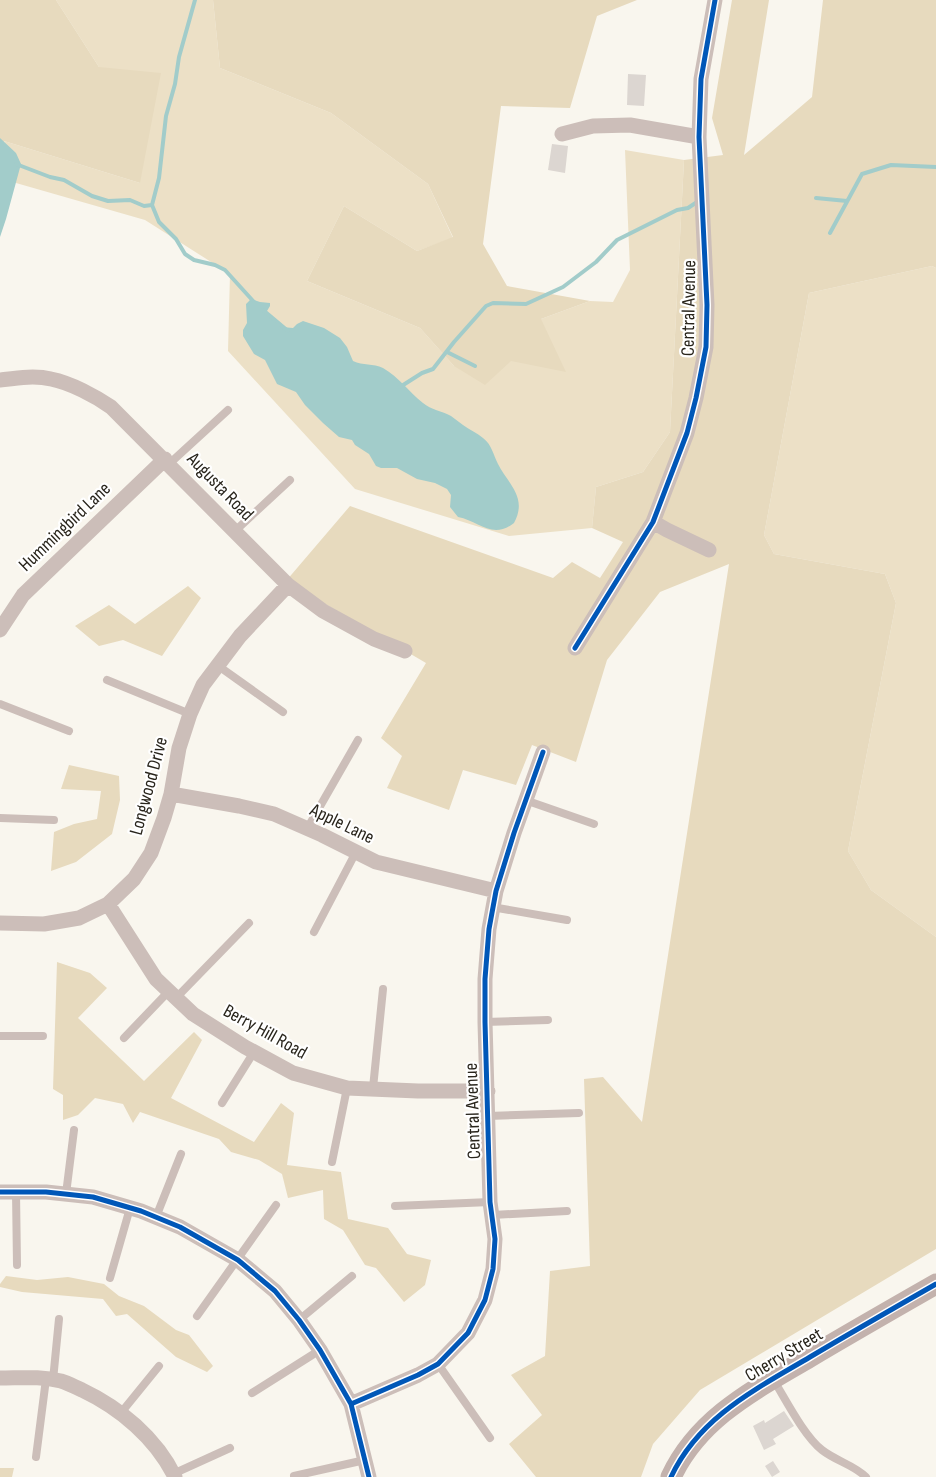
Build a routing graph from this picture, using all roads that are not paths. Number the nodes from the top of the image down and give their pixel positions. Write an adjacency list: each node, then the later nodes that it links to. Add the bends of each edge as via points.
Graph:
1 (715, 0): 3 (street, Central Avenue, via 700,79)
2 (562, 134): 3 (street, via 593,126 630,125)
3 (698, 137): 8 (street, Central Avenue, via 706,277 706,347 687,433)
4 (0, 380): 6 (street, Augusta Road, via 51,378 90,393 112,407)
5 (228, 410): 6 (lane)
6 (167, 462): 9 (street, Augusta Road); 12 (street, Hummingbird Lane, via 23,595)
7 (290, 480): 9 (lane)
8 (654, 522): 10 (street); 13 (street, Central Avenue)
9 (235, 531): 11 (street, Augusta Road)
10 (709, 550)
11 (288, 585): 14 (street, Augusta Road, via 323,611 374,639); 15 (street, Longwood Drive)
12 (0, 630)
13 (575, 648)
14 (405, 651)
15 (217, 665): 18 (lane); 19 (street, Longwood Drive, via 203,685)
16 (107, 680): 19 (lane)
17 (0, 704): 20 (lane)
18 (283, 712)
19 (190, 714): 23 (street, Longwood Drive, via 179,748)
20 (69, 730)
21 (358, 740): 28 (lane)
22 (543, 752): 24 (street, Central Avenue)
23 (171, 794): 28 (street, Apple Lane, via 274,814); 31 (street, Longwood Drive, via 151,853 134,879)
24 (525, 800): 27 (lane); 30 (street, Central Avenue)
25 (0, 818): 26 (lane)
26 (54, 820)
27 (594, 824)
28 (307, 829): 29 (street, Apple Lane)
29 (356, 852): 30 (street, Apple Lane, via 376,862); 36 (lane)
30 (496, 891): 32 (street, Central Avenue)
31 (108, 904): 34 (street, Longwood Drive, via 79,918 44,924); 38 (street, Berry Hill Road, via 156,979)
32 (492, 907): 33 (lane); 40 (street, Central Avenue, via 485,979)
33 (567, 920)
34 (0, 922)
35 (249, 923): 38 (lane)
36 (314, 932)
37 (383, 989): 46 (lane)
38 (173, 995): 43 (lane); 44 (street, Berry Hill Road, via 193,1014)
39 (548, 1020): 40 (lane)
40 (485, 1022): 47 (street, Central Avenue)
41 (0, 1036): 42 (lane)
42 (43, 1036)
43 (124, 1038)
44 (254, 1052): 45 (street, Berry Hill Road, via 293,1073); 48 (lane)
45 (346, 1088): 46 (street, Berry Hill Road); 53 (lane)
46 (373, 1088): 47 (street, Berry Hill Road)
47 (488, 1091): 50 (street, Central Avenue)
48 (222, 1103)
49 (579, 1113): 50 (lane)
50 (488, 1116): 60 (street, Central Avenue)
51 (74, 1130): 56 (lane)
52 (181, 1154): 62 (lane)
53 (332, 1162)
54 (0, 1192): 55 (street)
55 (16, 1192): 56 (street); 64 (lane)
56 (66, 1194): 59 (street, via 93,1197)
57 (276, 1205): 63 (lane)
58 (395, 1206): 60 (lane)
59 (130, 1208): 62 (street); 66 (lane)
60 (492, 1208): 61 (lane); 72 (street, Central Avenue, via 493,1269 485,1300 468,1333)
61 (567, 1212)
62 (156, 1217): 63 (street)
63 (238, 1260): 68 (lane); 70 (street, via 275,1291)
64 (16, 1264)
65 (352, 1276): 70 (lane)
66 (110, 1278)
67 (936, 1284): 76 (street, Cherry Street)
68 (197, 1316)
69 (59, 1319): 75 (lane)
70 (299, 1320): 71 (street)
71 (320, 1350): 77 (lane); 78 (street)
72 (438, 1364): 78 (street, Central Avenue); 80 (lane)
73 (159, 1366): 79 (lane)
74 (0, 1378): 75 (street)
75 (50, 1379): 79 (street, via 103,1400); 82 (lane)
76 (772, 1379): 87 (street, Cherry Street, via 732,1404 712,1422 679,1460); 88 (lane, via 815,1444)
77 (252, 1393)
78 (351, 1404): 83 (street)
79 (120, 1414): 84 (street, via 144,1433)
80 (490, 1438)
81 (230, 1448): 84 (lane)
82 (36, 1457)
83 (365, 1460): 85 (lane); 86 (street)
84 (174, 1476)
85 (294, 1476)
86 (369, 1477)
87 (671, 1477)
88 (866, 1477)

